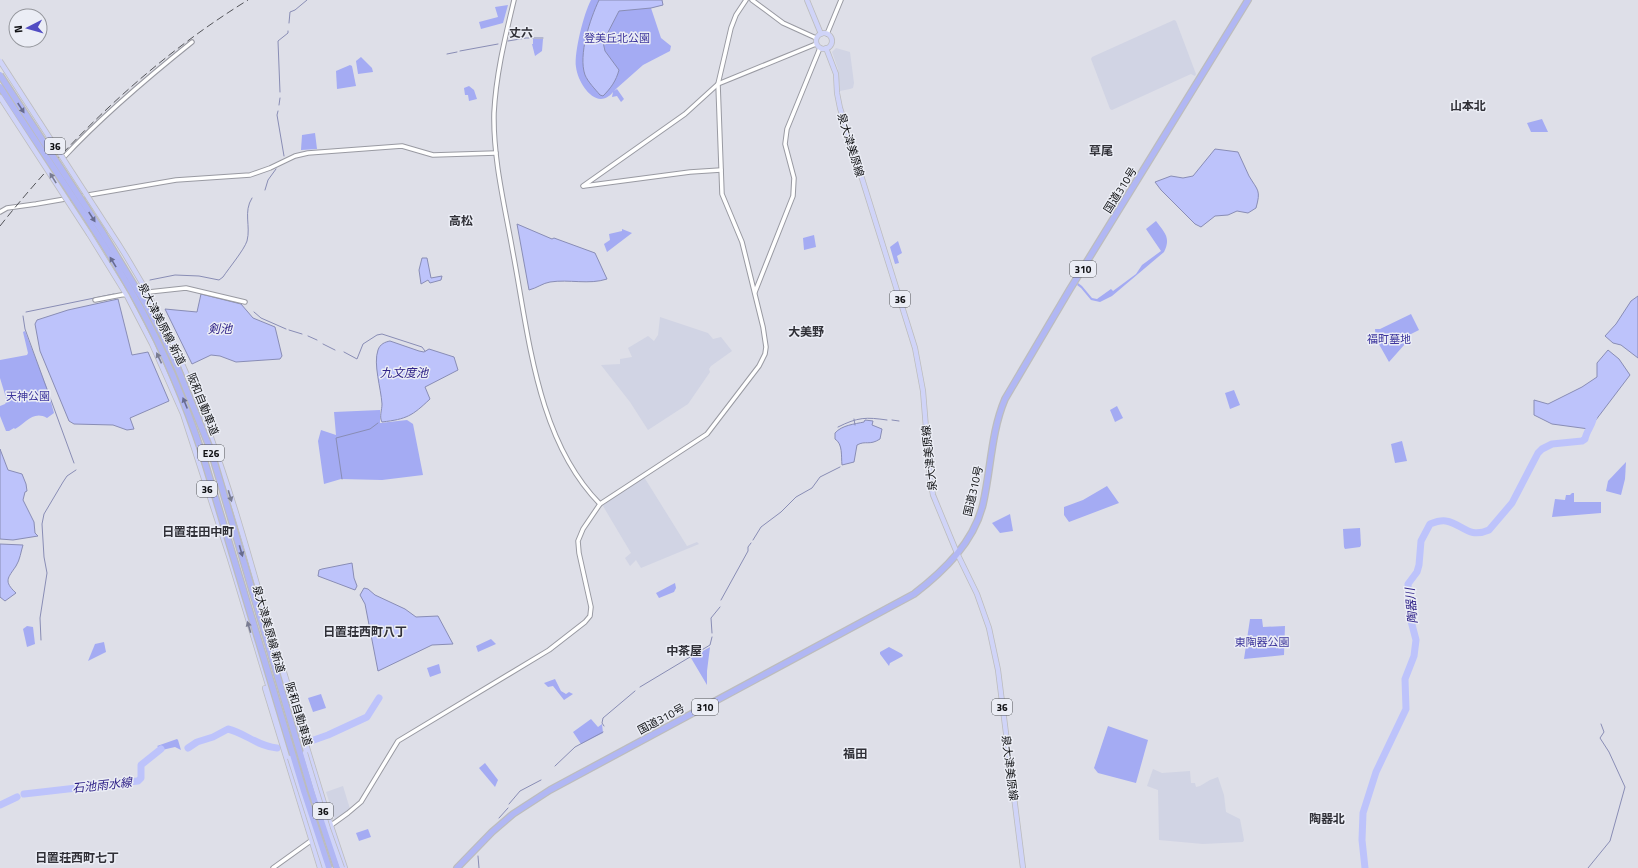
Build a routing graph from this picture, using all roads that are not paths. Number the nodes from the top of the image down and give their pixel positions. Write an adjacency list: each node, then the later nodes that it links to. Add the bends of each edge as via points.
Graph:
1 (514, 0): 18 (street, via 500,57 495,94)
2 (746, 0): 15 (street, via 731,28)
3 (752, 0): 9 (street, via 783,23)
4 (807, 0): 7 (main road)
5 (841, 0): 8 (street)
6 (1248, 0): 28 (highway, 国道310号 / 310, via 1005,399 994,438 982,505 976,523)
7 (820, 34): 8 (main road); 9 (main road)
8 (827, 34): 12 (main road, 泉大津美原線 / 36, via 832,41)
9 (816, 38): 11 (main road)
10 (192, 42): 19 (street, via 127,95)
11 (818, 46): 12 (main road); 15 (street); 23 (street, via 785,137 794,178 793,196)
12 (826, 48): 28 (main road, 泉大津美原線 / 36, via 836,74 840,108 915,348 923,391 931,487)
13 (0, 61): 22 (main road, 泉大津美原線 新道 / 36, bridge)
14 (0, 75): 37 (highway, 阪和自動車道 / E26, one-way to 37, bridge, via 105,237 159,329 181,376 211,451 311,790)
15 (718, 84): 20 (street); 20 (street, via 685,114 583,186)
16 (0, 87): 36 (highway, 阪和自動車道 / E26, one-way to 16, bridge, via 203,456 183,399 140,307 92,227)
17 (0, 97): 24 (main road, 泉大津美原線 新道 / 36, one-way to 17, bridge)
18 (496, 153): 21 (street, via 433,155 402,146 308,153 250,175 176,180 7,208); 27 (street, via 536,380 557,439 577,477)
19 (64, 157)
20 (721, 170): 23 (street, via 722,194 738,232)
21 (0, 212)
22 (147, 292): 24 (street); 26 (street, via 186,288); 29 (main road, 泉大津美原線 新道 / 36, one-way to 29, via 187,375 211,436)
23 (754, 293): 27 (street, via 764,327 766,347 759,366 742,390 708,434)
24 (126, 294): 25 (street); 30 (main road, 泉大津美原線 新道 / 36, one-way to 24, via 183,414 152,344)
25 (95, 300)
26 (246, 302)
27 (600, 504): 31 (street, via 578,541 591,608 588,620 549,650 398,741 360,802)
28 (957, 553): 40 (highway, 国道310号 / 310, via 937,575 914,594 550,790 513,814); 41 (main road, 泉大津美原線 / 36, via 982,608 998,670)
29 (272, 640): 31 (main road, 36, via 290,690); 38 (main road, 泉大津美原線 新道 / 36, bridge)
30 (256, 649): 32 (main road, 36); 35 (main road, 泉大津美原線 新道 / 36, bridge)
31 (330, 826): 32 (street); 39 (main road, 36)
32 (311, 840): 33 (street); 34 (main road, 36)
33 (273, 868)
34 (320, 868)
35 (325, 868)
36 (329, 868)
37 (337, 868)
38 (342, 868)
39 (345, 868)
40 (457, 868)
41 (1023, 868)

